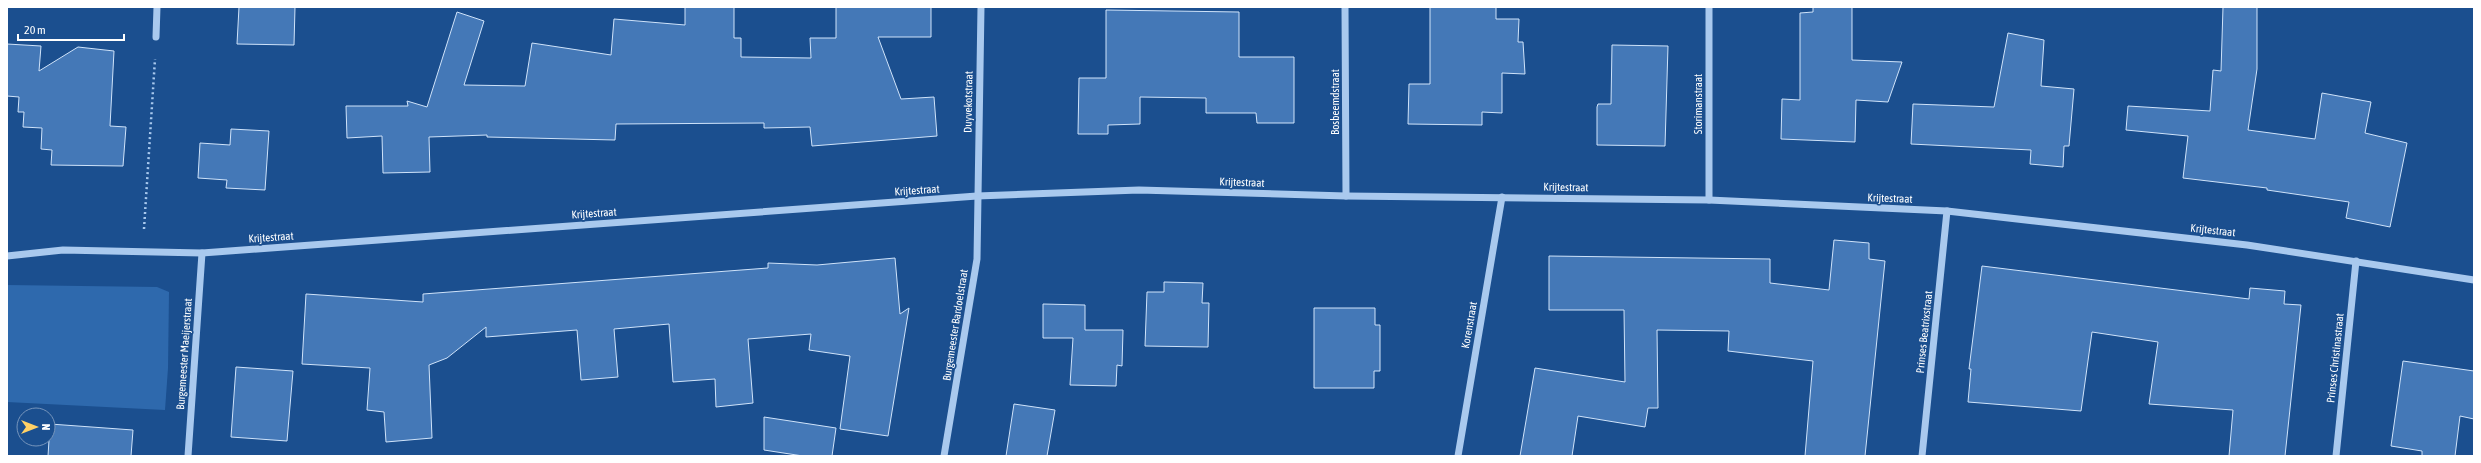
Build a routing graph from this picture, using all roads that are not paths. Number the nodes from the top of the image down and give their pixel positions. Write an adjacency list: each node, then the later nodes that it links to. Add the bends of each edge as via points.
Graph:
1 (157, 7): 5 (street)
2 (981, 7): 6 (street, Duyvekotstraat)
3 (1345, 7): 7 (street, Bosbeemdstraat)
4 (1709, 7): 9 (street, Storimanstraat)
5 (156, 37)
6 (977, 196): 7 (street, Krijtestraat, via 1139,190); 11 (street, Krijtestraat); 16 (street, Burgemeester Bardoelstraat, via 977,259)
7 (1346, 196): 8 (street, Krijtestraat)
8 (1502, 197): 9 (street, Krijtestraat); 17 (street, Korenstraat)
9 (1708, 200): 10 (street, Krijtestraat)
10 (1947, 211): 13 (street, Krijtestraat, via 2246,245); 18 (street, Prinses Beatrixstraat)
11 (202, 253): 12 (street, Krijtestraat, via 63,250); 15 (street, Burgemeester Maeijerstraat)
12 (7, 256)
13 (2356, 262): 14 (street, Krijtestraat); 19 (street, Prinses Christinastraat)
14 (2474, 280)
15 (188, 456)
16 (944, 456)
17 (1458, 456)
18 (1922, 456)
19 (2336, 456)

